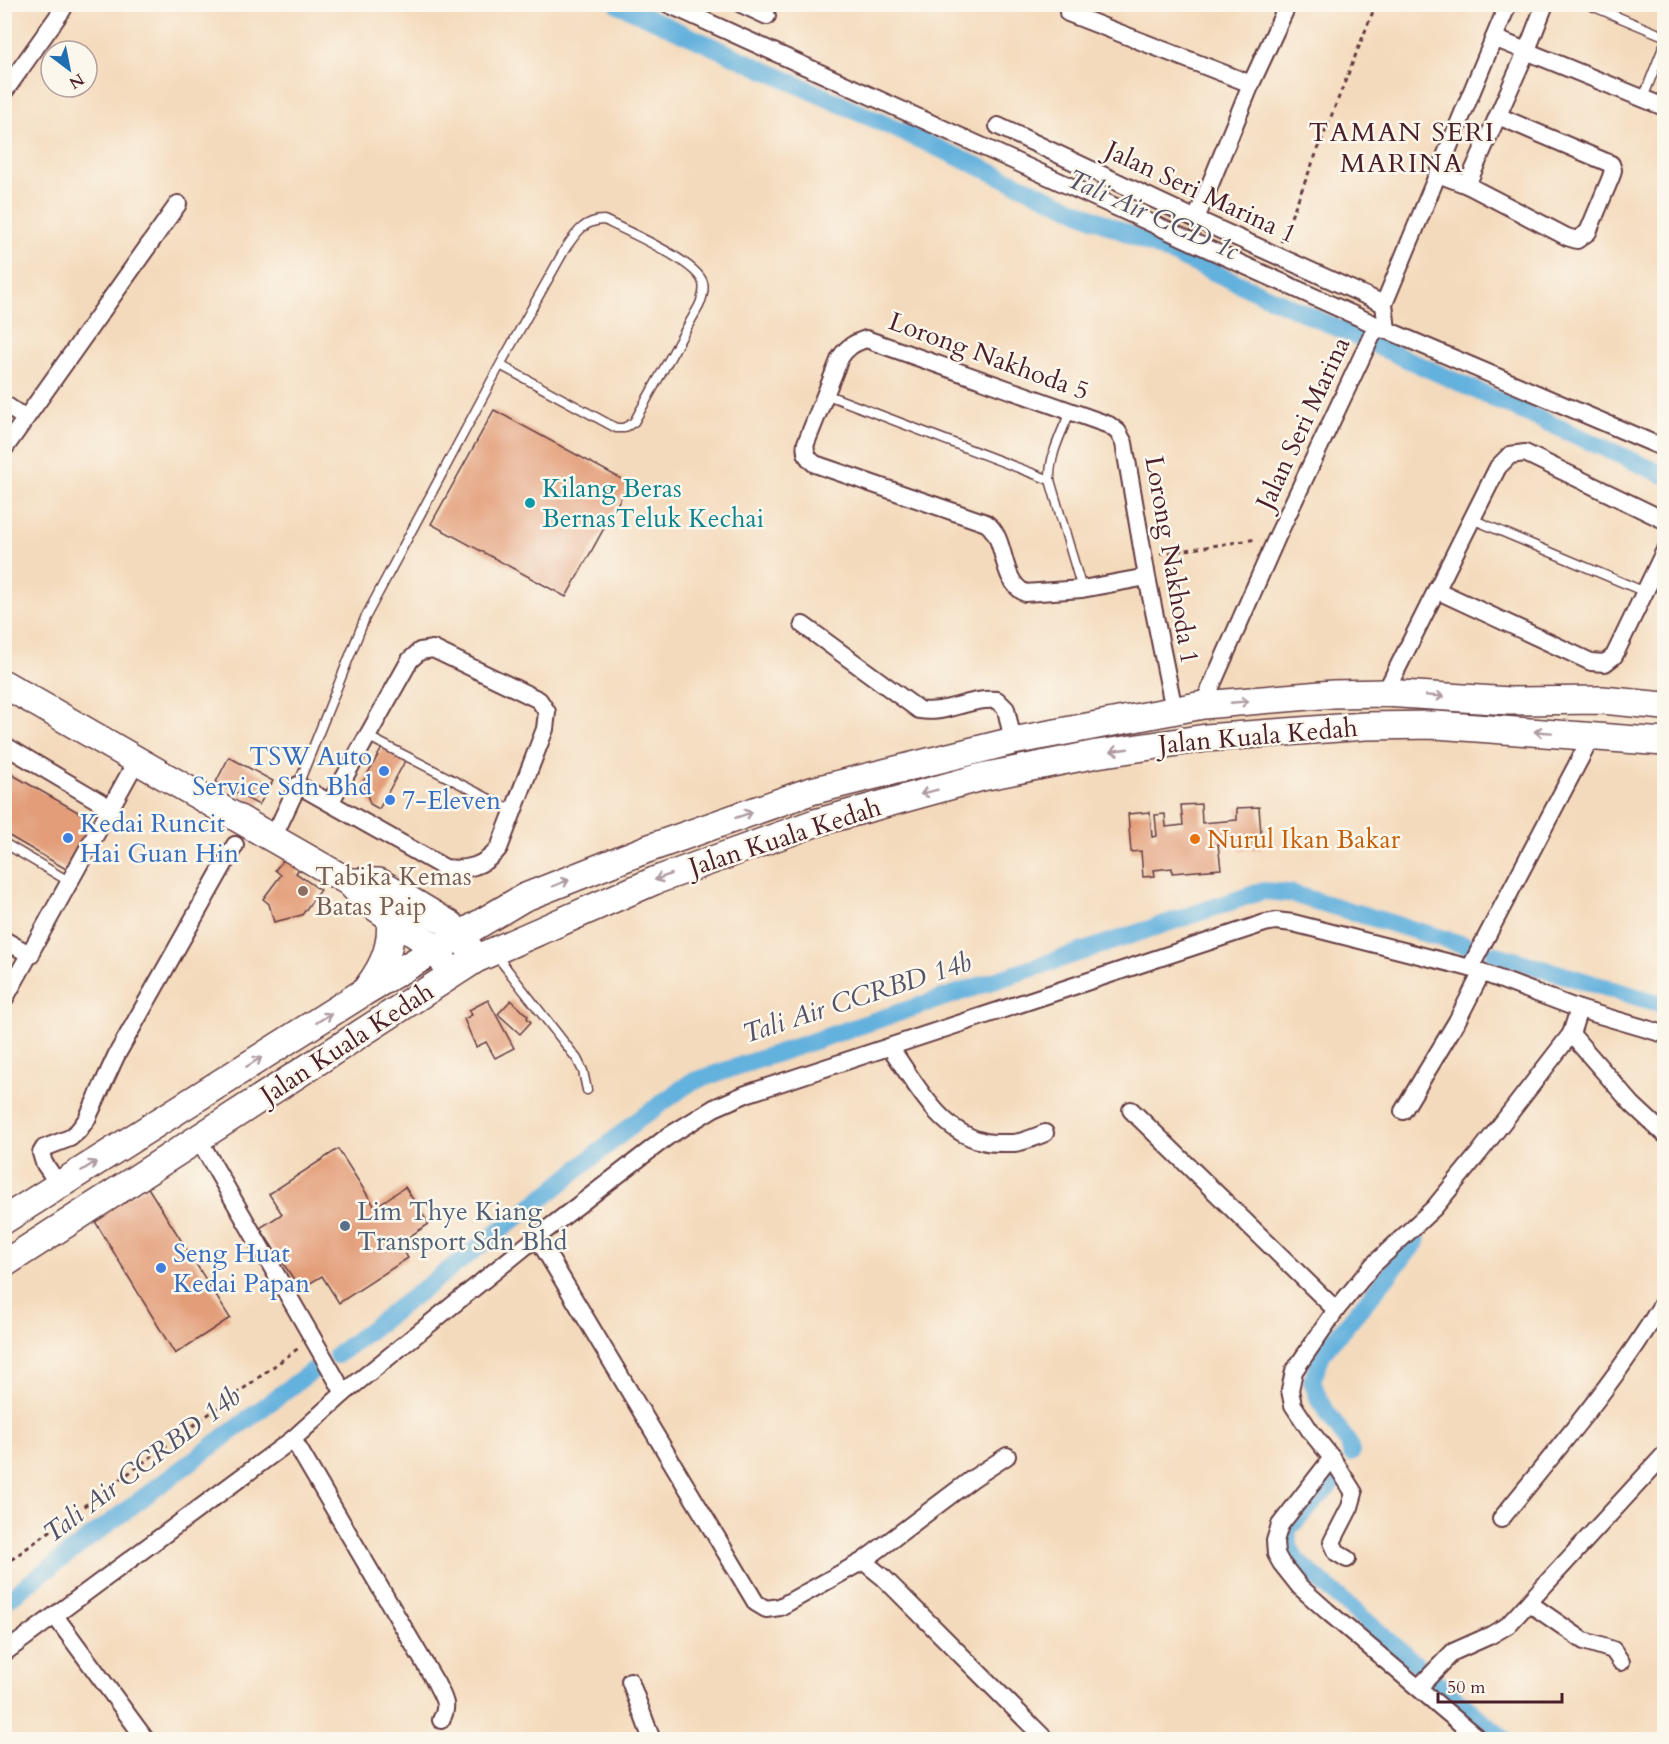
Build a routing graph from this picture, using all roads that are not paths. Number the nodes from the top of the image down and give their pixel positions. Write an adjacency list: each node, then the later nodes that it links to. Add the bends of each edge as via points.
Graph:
1 (668, 4): 24 (street)
2 (741, 4): 9 (street)
3 (1288, 4): 14 (street)
4 (1508, 4): 11 (street, Jalan Seri Marina)
5 (1545, 4): 13 (street)
6 (1587, 4): 10 (lane)
7 (63, 9): 15 (street)
8 (1068, 13): 14 (street)
9 (767, 16)
10 (1665, 36)
11 (1494, 38): 13 (street); 20 (street, Jalan Seri Marina)
12 (1665, 45): 16 (lane)
13 (1527, 50): 16 (street); 18 (street)
14 (1251, 84): 25 (street)
15 (4, 92)
16 (1643, 98): 17 (street)
17 (1665, 107)
18 (1498, 116): 22 (street); 22 (street, via 1611,164 1611,177 1588,232 1577,240 1567,237)
19 (998, 126): 21 (street, Jalan Seri Marina 1)
20 (1438, 174): 22 (street); 26 (street, Jalan Seri Marina)
21 (1120, 184): 24 (street); 25 (street, Jalan Seri Marina 1)
22 (1467, 185)
23 (178, 204): 32 (street)
24 (1123, 210): 27 (street)
25 (1196, 219): 26 (street, Jalan Seri Marina 1)
26 (1384, 304): 27 (street, Jalan Seri Marina)
27 (1381, 330): 34 (street); 47 (street, Jalan Seri Marina, via 1364,356 1277,537)
28 (500, 365): 28 (lane, via 616,428 624,428 634,422 699,306 703,281 673,255 604,220 595,220 583,225 565,249); 56 (lane, via 365,618)
29 (825, 394): 31 (street, Lorong Nakhoda 5, via 840,358 852,344 866,339); 36 (lane); 41 (street, via 805,446 809,460 986,523 995,534 1014,585 1025,593)
30 (4, 404): 32 (street)
31 (1070, 411): 33 (street, Lorong Nakhoda 5); 36 (lane, via 1054,450)
32 (26, 418): 35 (street)
33 (1109, 425): 40 (street, Lorong Nakhoda 1, via 1124,443)
34 (1665, 448)
35 (4, 449)
36 (1050, 480): 41 (lane)
37 (1472, 519): 38 (street, via 1498,467 1510,455 1525,453); 42 (street); 43 (lane)
38 (1665, 520)
39 (1665, 552): 43 (street)
40 (1147, 577): 41 (street); 49 (street, Lorong Nakhoda 1)
41 (1082, 589)
42 (1436, 590): 43 (street, via 1591,662 1605,663 1614,656); 46 (street)
43 (1645, 592)
44 (803, 625): 52 (street, via 919,710 938,712 997,700 1006,709)
45 (4, 684): 55 (main road)
46 (1385, 693): 47 (main road, Jalan Kuala Kedah, one-way to 46); 48 (main road, Jalan Kuala Kedah, one-way to 48, via 1510,701 1602,700)
47 (1203, 705): 49 (main road, Jalan Kuala Kedah)
48 (1665, 706)
49 (1174, 710): 52 (main road, Jalan Kuala Kedah)
50 (367, 736): 57 (street); 59 (lane); 59 (street, via 410,660 420,651 433,649 538,700 547,712 545,729)
51 (1592, 736): 53 (main road, Jalan Kuala Kedah); 72 (main road, Jalan Kuala Kedah, one-way to 72, via 1436,725 1365,726 1206,738 1097,754 982,777 815,823 654,881); 73 (street)
52 (1013, 741): 65 (main road, Jalan Kuala Kedah, one-way to 52, via 646,849 811,791)
53 (1665, 742)
54 (4, 745): 58 (street)
55 (137, 760): 58 (street); 60 (main road)
56 (298, 785): 57 (street); 60 (street)
57 (330, 803): 59 (street, via 455,870 473,867 492,857)
58 (112, 809): 63 (street)
59 (513, 811)
60 (273, 838): 64 (main road)
61 (4, 843): 63 (lane)
62 (235, 846): 87 (street, via 116,1056 87,1119 70,1138 44,1148 41,1153)
63 (71, 882): 71 (street)
64 (349, 882): 66 (main road, via 379,882); 67 (main road, via 368,902)
65 (523, 898): 66 (main road, via 500,910 475,915); 68 (main road, Jalan Kuala Kedah)
66 (425, 908): 68 (main road)
67 (390, 916): 70 (main road); 75 (main road, via 387,957)
68 (461, 935): 70 (main road, Jalan Kuala Kedah); 72 (main road)
69 (4, 940): 71 (street)
70 (436, 949): 74 (main road); 75 (main road, Jalan Kuala Kedah)
71 (31, 955): 76 (street)
72 (485, 956): 74 (main road, Jalan Kuala Kedah); 81 (lane, via 577,1059)
73 (1476, 970): 77 (street); 80 (street, via 1293,923 1270,922); 83 (street, via 1457,1021)
74 (452, 975): 86 (main road, Jalan Kuala Kedah)
75 (364, 992): 87 (main road, Jalan Kuala Kedah, one-way to 75)
76 (4, 1000)
77 (1579, 1009): 78 (street); 79 (street)
78 (1571, 1034): 85 (street, via 1632,1104); 92 (street, via 1434,1208 1373,1265)
79 (1665, 1034)
80 (890, 1047): 84 (street, via 945,1121 967,1135 982,1142 1016,1143); 89 (street, via 714,1108 667,1137)
81 (587, 1090)
82 (1131, 1110): 92 (street)
83 (1403, 1112)
84 (1045, 1134)
85 (1665, 1134)
86 (198, 1138): 90 (main road, Jalan Kuala Kedah); 93 (street)
87 (59, 1185): 88 (main road, Jalan Kuala Kedah)
88 (4, 1220)
89 (537, 1237): 93 (street); 100 (street, via 756,1603 766,1609 780,1607)
90 (4, 1264)
91 (1665, 1301): 98 (street, via 1616,1374)
92 (1336, 1310): 97 (street, via 1294,1371 1290,1390 1299,1415)
93 (344, 1393): 94 (street)
94 (293, 1438): 102 (street); 107 (street, via 436,1683 446,1705)
95 (1665, 1455): 101 (street)
96 (1008, 1456): 100 (street)
97 (1332, 1458): 99 (street, via 1354,1493 1332,1542 1337,1553); 106 (street, via 1280,1525 1276,1554 1300,1587)
98 (1501, 1519)
99 (1347, 1559)
100 (863, 1561): 110 (street)
101 (1529, 1603): 104 (street, via 1584,1641 1613,1650); 106 (street, via 1508,1625 1453,1652)
102 (55, 1616): 103 (street); 108 (street)
103 (4, 1653)
104 (1621, 1662)
105 (630, 1681): 109 (street)
106 (1419, 1687): 111 (street)
107 (441, 1720)
108 (146, 1740)
109 (652, 1740)
110 (1046, 1740)
111 (1480, 1740)

